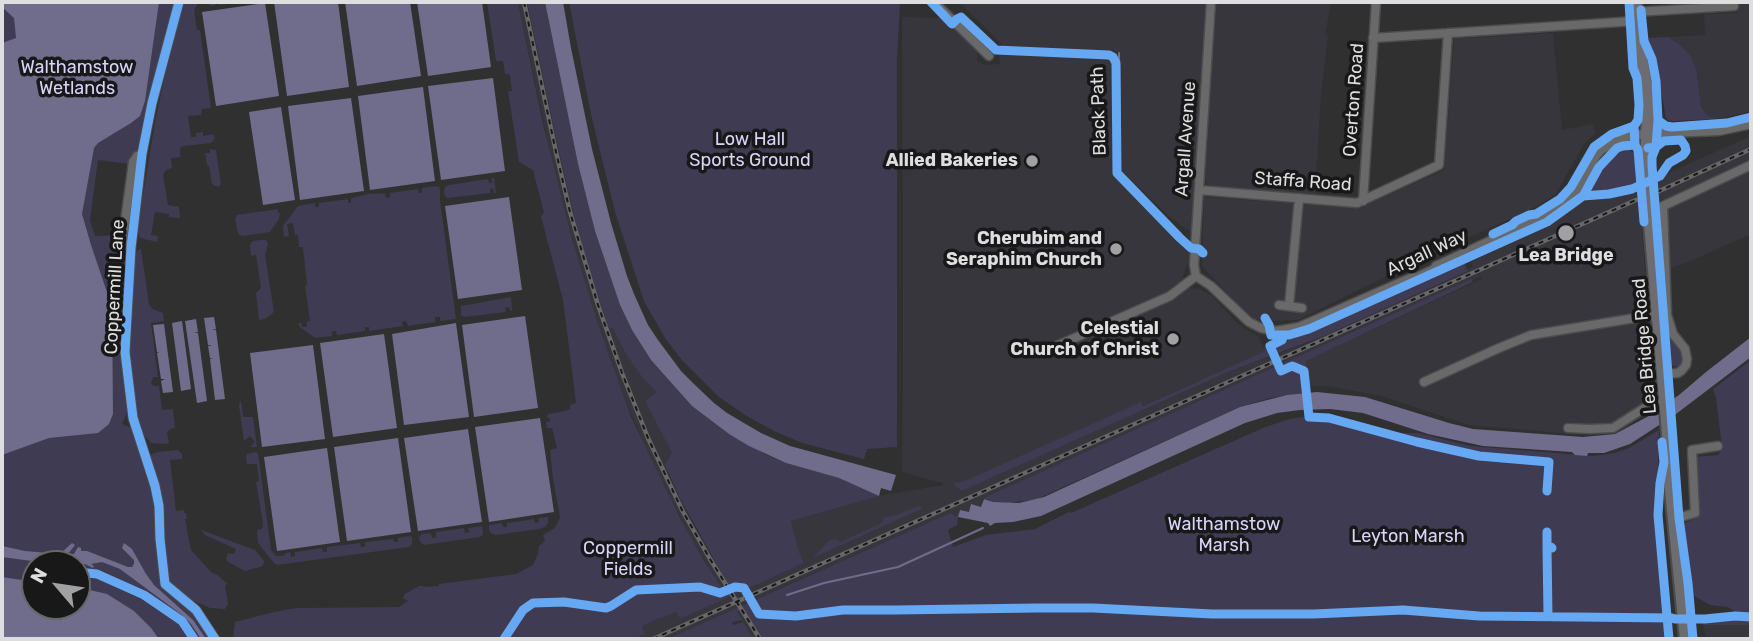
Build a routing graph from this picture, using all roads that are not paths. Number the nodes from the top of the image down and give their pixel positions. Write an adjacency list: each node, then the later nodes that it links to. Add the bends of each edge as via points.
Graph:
1 (179, 2): 29 (street, Coppermill Lane, via 142,154 133,162 124,237 131,248 125,352 133,418 159,506 165,584 195,610)
2 (933, 2): 9 (street)
3 (1211, 2): 13 (street, Argall Avenue)
4 (1376, 2): 8 (street, Overton Road)
5 (1734, 6): 6 (street)
6 (1635, 11): 7 (street); 11 (main road, Lea Bridge Road)
7 (1448, 33): 8 (street); 15 (street, Staffa Road, via 1439,165)
8 (1373, 38): 15 (street, Overton Road)
9 (989, 56)
10 (1751, 123): 11 (street, via 1719,130)
11 (1647, 134): 16 (street, Argall Way, via 1621,139 1601,150 1574,194 1554,210 1299,327 1261,328); 20 (main road, Lea Bridge Road, bridge)
12 (1751, 165): 22 (street, via 1663,206 1667,315 1687,355 1682,370)
13 (1199, 190): 14 (street, Staffa Road); 16 (street, Argall Avenue)
14 (1299, 198): 15 (street, Staffa Road); 18 (street)
15 (1363, 201)
16 (1196, 276): 21 (street, via 1170,296)
17 (1279, 305): 18 (street)
18 (1289, 306): 19 (street)
19 (1302, 307)
20 (1659, 316): 22 (main road, Lea Bridge Road); 23 (street, via 1531,335)
21 (1045, 351)
22 (1663, 374): 24 (main road, Lea Bridge Road)
23 (1424, 382)
24 (1665, 401): 25 (street, via 1649,405 1613,428); 27 (main road, Lea Bridge Road)
25 (1568, 428)
26 (1718, 446): 27 (street, via 1692,450 1695,513)
27 (1674, 519): 28 (main road, Lea Bridge Road)
28 (1686, 633)
29 (215, 639)

